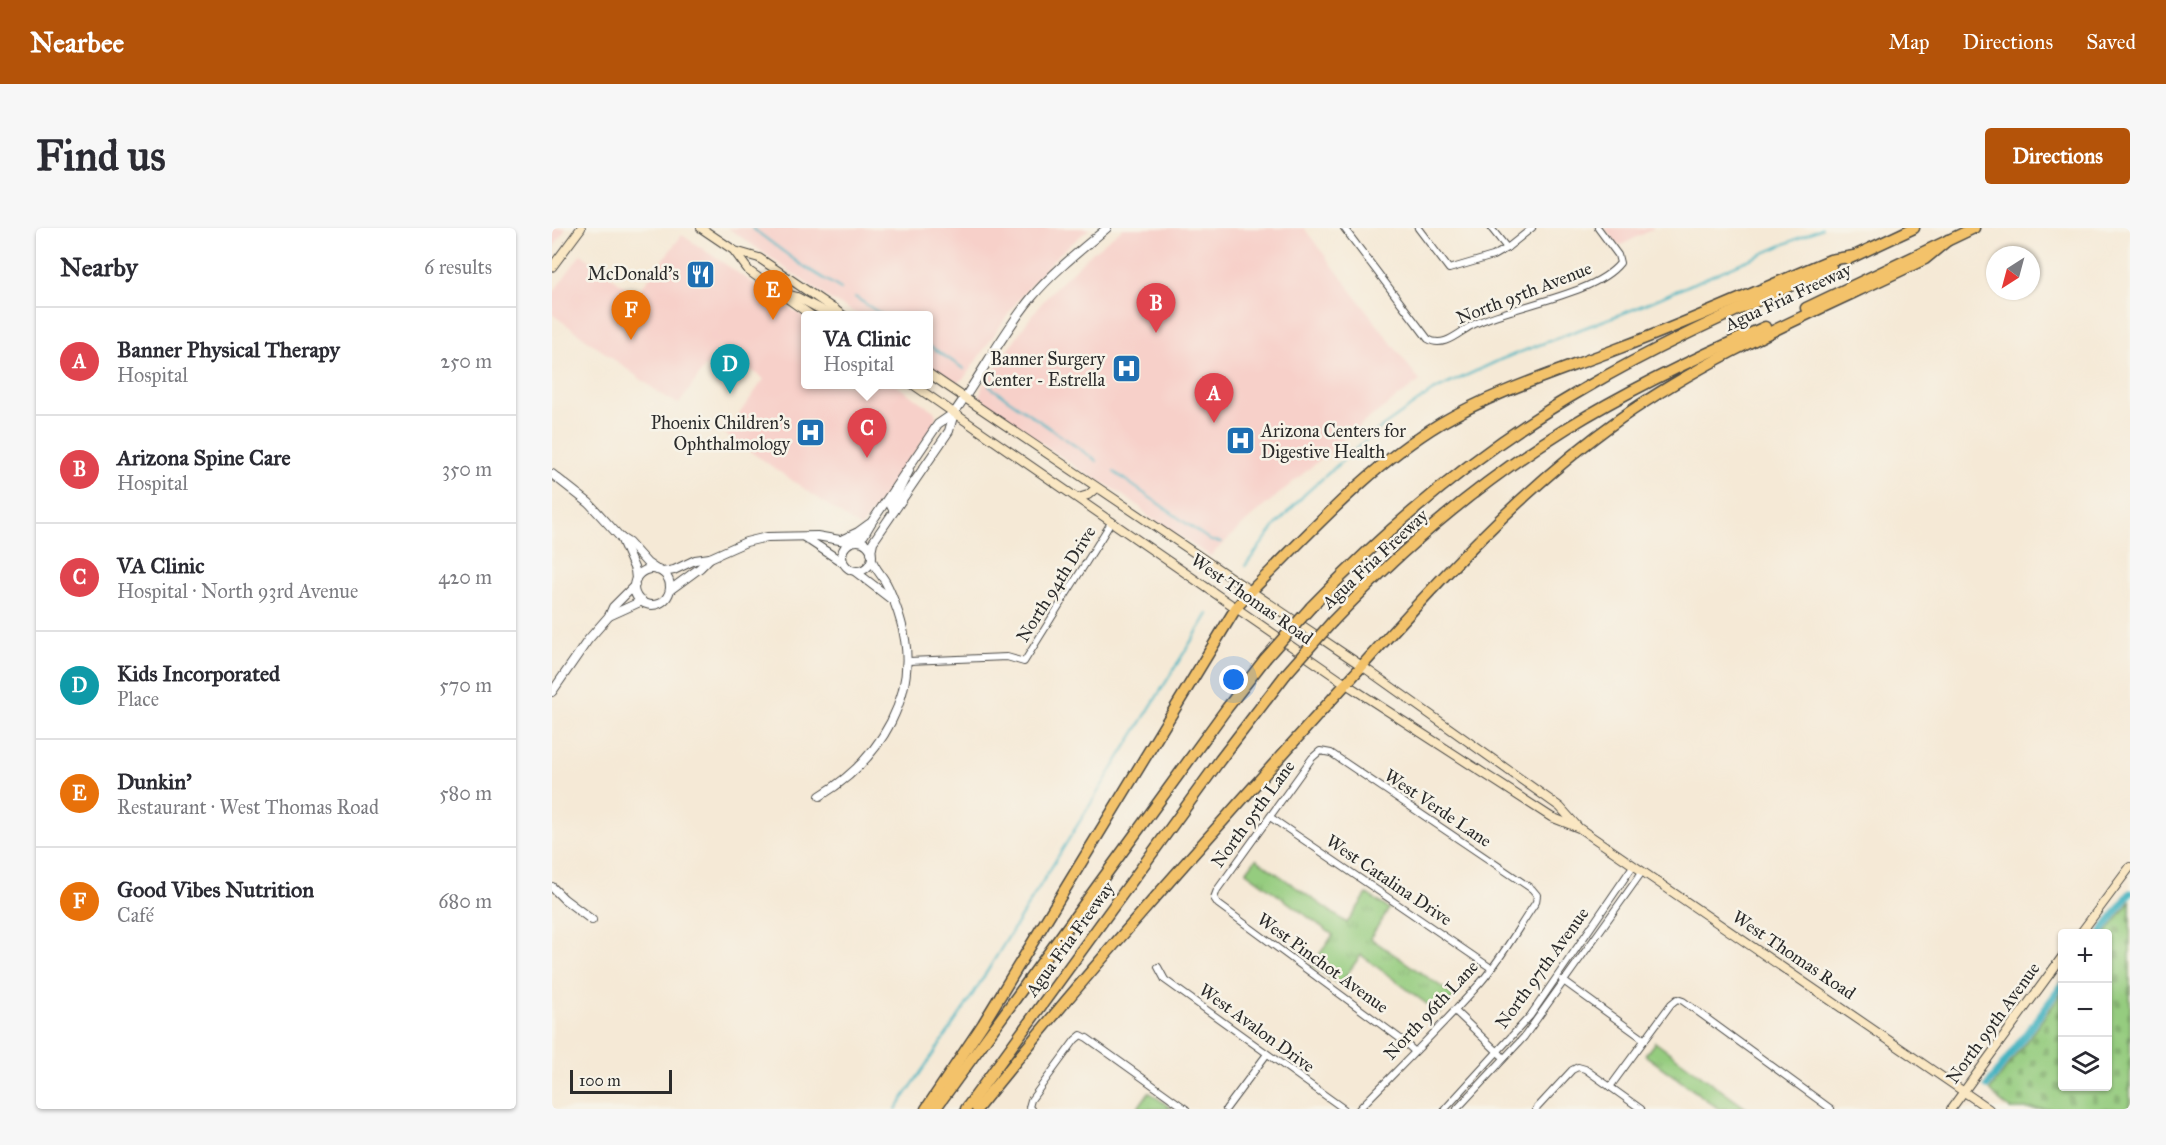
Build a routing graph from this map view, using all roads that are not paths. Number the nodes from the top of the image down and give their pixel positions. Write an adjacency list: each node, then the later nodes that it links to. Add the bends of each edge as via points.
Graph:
1 (581, 228): 15 (main road)
2 (701, 228): 13 (main road)
3 (1107, 228): 22 (street, via 1074,254 1030,299)
4 (1344, 228): 8 (street, North 95th Avenue, via 1434,343 1473,325 1599,281 1620,263)
5 (1418, 228): 12 (street, via 1449,269 1480,261)
6 (1491, 228): 12 (street)
7 (1532, 228): 12 (street)
8 (1598, 228)
9 (1914, 228): 14 (highway, Agua Fria Freeway)
10 (1974, 228): 11 (highway, Agua Fria Freeway)
11 (1948, 240): 48 (highway, via 1925,259 1708,363 1620,419 1566,459 1489,529); 79 (highway, Agua Fria Freeway, bridge, via 1627,393 1521,458 1459,504 1392,562 1286,674)
12 (1507, 248)
13 (735, 251): 16 (main road, via 749,271); 19 (main road, via 759,258)
14 (1854, 256): 42 (highway, via 1830,260 1497,396 1441,423 1402,450 1350,495); 78 (highway, Agua Fria Freeway, bridge, via 1643,356 1546,411 1416,507 1355,562 1265,659 1220,717)
15 (552, 267)
16 (778, 292): 17 (main road); 18 (main road)
17 (806, 311)
18 (823, 311)
19 (835, 311)
20 (933, 376): 22 (main road, West Thomas Road)
21 (919, 389): 23 (main road, West Thomas Road)
22 (965, 398): 23 (street); 26 (main road, West Thomas Road)
23 (954, 413): 24 (street, via 938,424); 27 (main road, West Thomas Road); 28 (street, via 949,431)
24 (912, 461): 28 (street, via 891,506); 30 (street)
25 (552, 474): 32 (street, via 589,503)
26 (1096, 488): 27 (main road); 42 (main road, West Thomas Road)
27 (1078, 498): 29 (main road, West Thomas Road)
28 (894, 511): 35 (street, via 873,542)
29 (1112, 521): 45 (main road, West Thomas Road); 47 (street, North 94th Drive, via 1024,662 1007,657)
30 (871, 523): 33 (street); 34 (street, via 864,536)
31 (804, 537): 33 (street); 36 (street, via 754,540); 37 (street)
32 (621, 538): 38 (street); 40 (street)
33 (842, 540): 34 (street)
34 (854, 541): 35 (street, via 866,544); 37 (street, via 844,548)
35 (872, 556): 39 (street, via 866,568); 43 (street)
36 (710, 558): 38 (street); 41 (street)
37 (842, 562): 39 (street)
38 (660, 571): 40 (street, via 645,571); 41 (street, via 669,580)
39 (856, 572): 43 (street)
40 (636, 582): 44 (street, via 635,591); 46 (street)
41 (670, 590): 44 (street, via 656,604)
42 (1251, 591): 45 (highway); 48 (main road, West Thomas Road)
43 (892, 600): 47 (street, via 903,628)
44 (642, 601): 46 (street)
45 (1236, 608): 49 (main road, West Thomas Road); 77 (highway, via 984,1024)
46 (609, 616): 50 (street)
47 (908, 661): 52 (street, via 903,692 888,727 855,771)
48 (1362, 666): 49 (highway); 54 (main road, West Thomas Road, via 1560,807)
49 (1346, 684): 54 (main road, West Thomas Road, via 1551,817); 80 (highway, via 1191,856)
50 (552, 692)
51 (1320, 751): 53 (street, North 95th Lane); 59 (street, West Verde Lane, via 1331,753)
52 (820, 796)
53 (1270, 817): 60 (street, North 95th Lane); 65 (street, West Catalina Drive)
54 (1579, 828): 55 (main road, West Thomas Road)
55 (1634, 866): 57 (main road, West Thomas Road); 66 (street, North 97th Avenue)
56 (2130, 867): 62 (main road)
57 (1642, 872): 67 (street, North 97th Avenue); 75 (main road, West Thomas Road)
58 (552, 887): 61 (street)
59 (1537, 895): 65 (street, North 96th Lane)
60 (1214, 898): 70 (street, West Pinchot Avenue)
61 (592, 920)
62 (2083, 929)
63 (2058, 962): 75 (main road, North 99th Avenue)
64 (1158, 968): 72 (street, West Avalon Drive, via 1165,981)
65 (1491, 968): 68 (street, North 96th Lane)
66 (1557, 976): 67 (street); 71 (street, North 97th Avenue)
67 (1564, 981): 69 (street); 73 (street, North 97th Avenue)
68 (1454, 1010): 70 (street, North 96th Lane); 71 (street)
69 (1645, 1040): 74 (street); 89 (street, via 1671,1004 1677,999 1683,1001)
70 (1414, 1051): 84 (street, North 96th Lane)
71 (1498, 1053): 73 (street); 85 (street, North 97th Avenue)
72 (1267, 1054): 82 (street); 83 (street, West Avalon Drive)
73 (1504, 1059): 86 (street, North 97th Avenue)
74 (1610, 1087): 87 (street, via 1578,1067); 88 (street)
75 (1964, 1091): 90 (main road, North 99th Avenue); 91 (main road, West Thomas Road)
76 (1030, 1108): 81 (street, via 1031,1100 1081,1035)
77 (926, 1109)
78 (935, 1109)
79 (966, 1109)
80 (977, 1109)
81 (1186, 1109)
82 (1226, 1109)
83 (1344, 1109)
84 (1359, 1109)
85 (1445, 1109)
86 (1457, 1109)
87 (1536, 1109)
88 (1641, 1109)
89 (1831, 1109)
90 (1951, 1109)
91 (1989, 1109)

